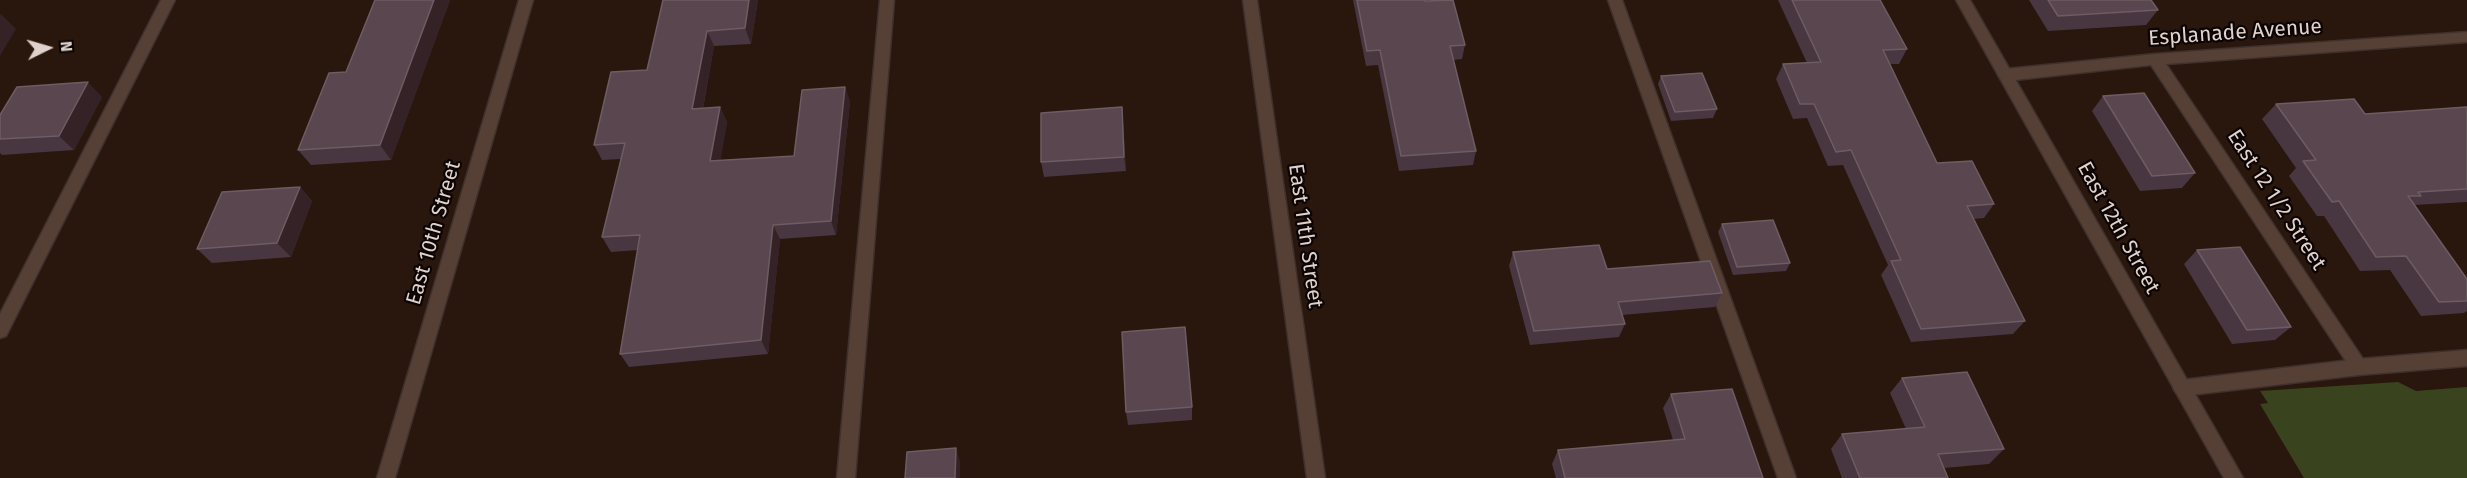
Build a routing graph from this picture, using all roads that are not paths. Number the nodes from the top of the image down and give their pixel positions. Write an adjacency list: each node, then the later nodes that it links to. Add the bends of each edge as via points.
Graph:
1 (168, 0): 10 (street)
2 (526, 0): 14 (street, East 10th Street)
3 (887, 0): 15 (street)
4 (1250, 0): 16 (street, East 11th Street)
5 (1615, 0): 17 (street)
6 (1963, 0): 9 (street, East 12th Street)
7 (2467, 37): 8 (street, Esplanade Avenue)
8 (2155, 59): 9 (street, Esplanade Avenue); 12 (street, East 12 1/2 Street)
9 (2006, 75): 13 (street, East 12th Street)
10 (0, 331)
11 (2467, 358): 12 (street)
12 (2359, 367): 13 (street)
13 (2182, 388): 18 (street, East 12th Street)
14 (386, 478)
15 (846, 478)
16 (1317, 478)
17 (1787, 478)
18 (2234, 478)

